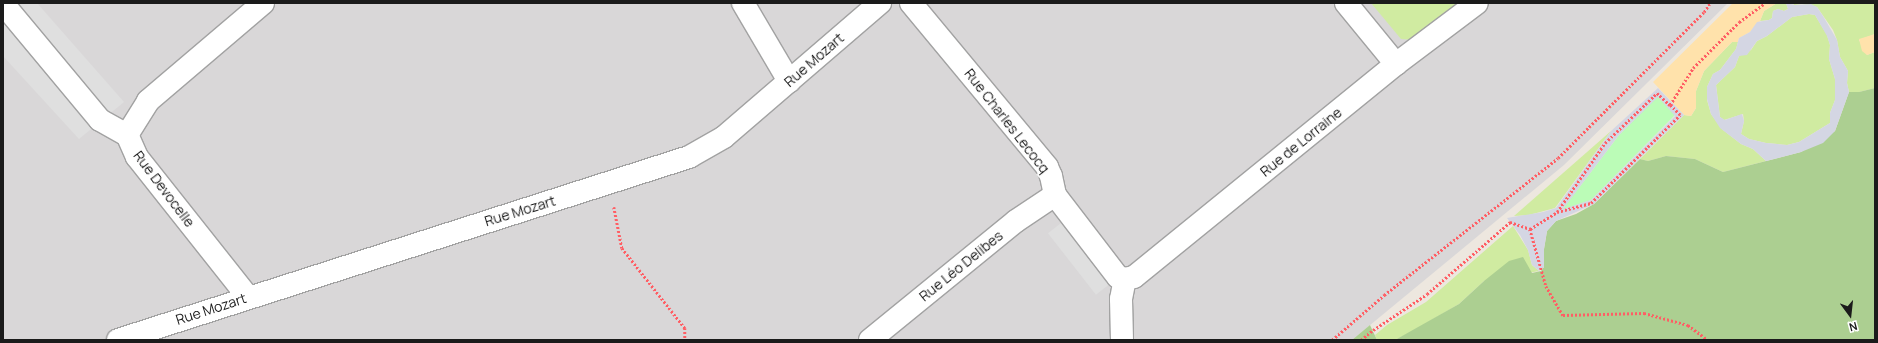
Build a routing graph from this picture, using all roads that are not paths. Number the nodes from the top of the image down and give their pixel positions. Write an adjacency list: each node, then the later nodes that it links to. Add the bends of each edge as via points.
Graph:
1 (264, 3): 10 (street, Rue Devocelle, via 148,101)
2 (743, 3): 9 (street)
3 (880, 3): 9 (street, Rue Mozart)
4 (912, 3): 11 (street, Rue Charles Lecocq, via 1047,167)
5 (1346, 3): 8 (street)
6 (1477, 3): 8 (street, Rue de Lorraine)
7 (5, 6): 10 (street, via 100,120)
8 (1396, 64): 12 (street, Rue de Lorraine, via 1134,277)
9 (789, 81): 13 (street, Rue Mozart, via 724,137 689,157)
10 (127, 136): 13 (street, Rue Devocelle, via 137,157)
11 (1055, 195): 12 (street, Rue Charles Lecocq, via 1118,277); 15 (street, Rue Léo Delibes, via 1016,221)
12 (1125, 279): 16 (street, via 1121,300)
13 (248, 297): 14 (street, Rue Mozart)
14 (118, 340)
15 (870, 340)
16 (1122, 340)

